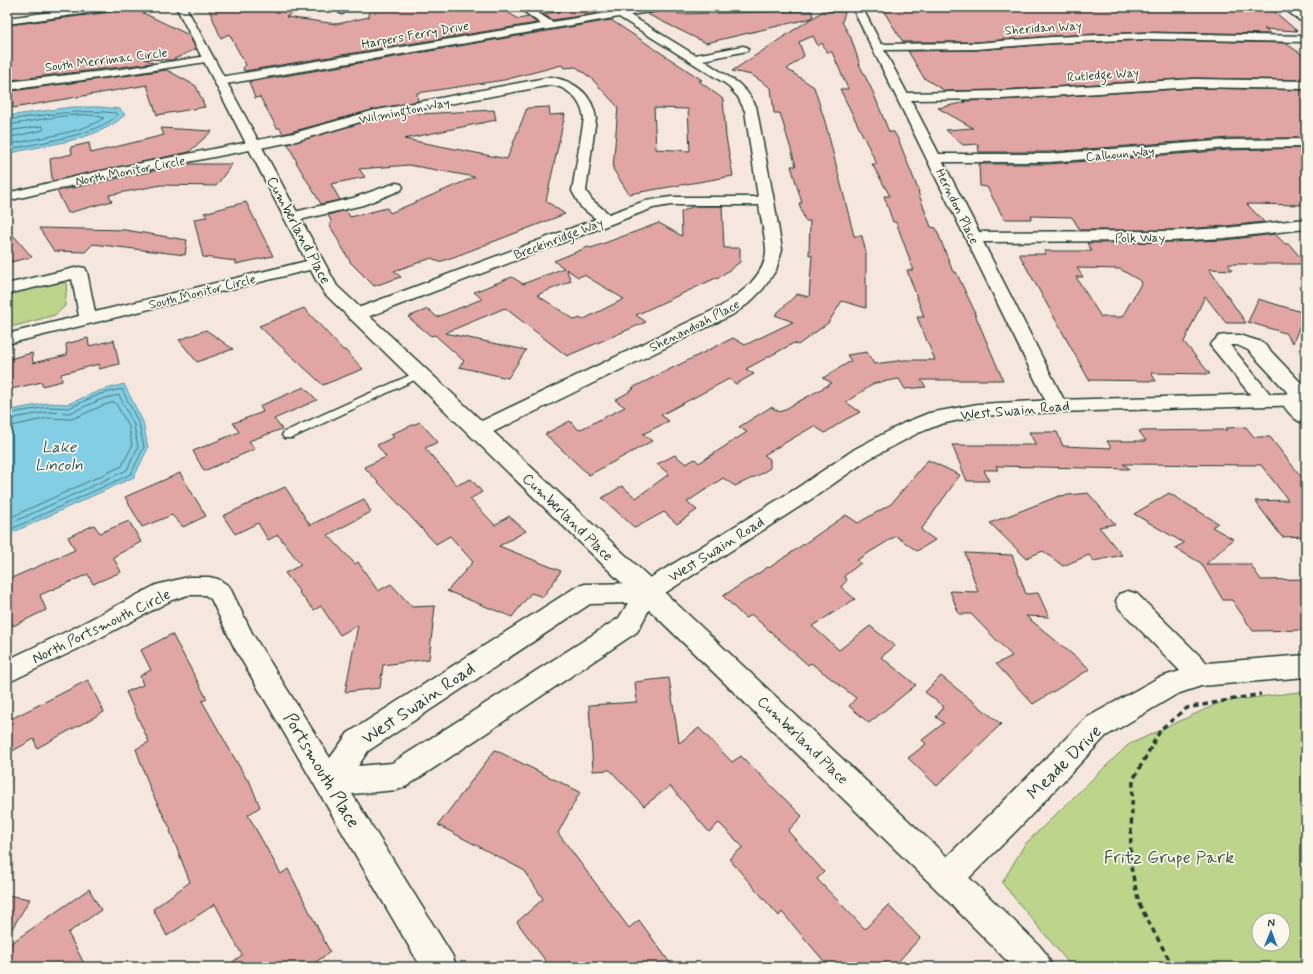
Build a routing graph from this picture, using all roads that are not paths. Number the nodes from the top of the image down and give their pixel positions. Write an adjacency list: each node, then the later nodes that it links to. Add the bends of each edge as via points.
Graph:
1 (110, 7): 9 (street)
2 (181, 7): 14 (street, Cumberland Place)
3 (523, 7): 10 (street)
4 (662, 7): 7 (street, Harpers Ferry Drive)
5 (857, 7): 12 (street, Herndon Place)
6 (1287, 7): 8 (street)
7 (621, 14): 10 (street, Harpers Ferry Drive); 15 (street, Shenandoah Place)
8 (1306, 20)
9 (7, 21)
10 (550, 26): 16 (street, Harpers Ferry Drive)
11 (1306, 39): 12 (street, Sheridan Way, via 1131,36 976,46)
12 (877, 47): 19 (street, Herndon Place)
13 (743, 49): 15 (street)
14 (208, 59): 16 (street, Cumberland Place); 18 (street, South Merrimac Circle)
15 (694, 59): 25 (street, Shenandoah Place, via 737,87 749,103)
16 (220, 81): 21 (street, Cumberland Place)
17 (1306, 85): 19 (street, Rutledge Way, via 1194,83 1001,95)
18 (7, 86)
19 (902, 97): 22 (street, Herndon Place)
20 (1306, 143): 22 (street, Calhoun Way, via 1229,144 1063,157)
21 (253, 145): 24 (street, North Monitor Circle, via 90,177); 26 (street, Cumberland Place); 27 (street, Wilmington Way, via 296,137 372,115 538,83 556,82 567,85 586,105 589,112 579,191 586,204)
22 (934, 158): 29 (street, Herndon Place)
23 (396, 187): 26 (street, via 359,202)
24 (7, 197)
25 (767, 201): 27 (street, Breckinridge Way, via 671,201 650,204); 39 (street, Shenandoah Place, via 774,250 773,261 757,288 743,301)
26 (291, 217): 30 (street, Cumberland Place)
27 (606, 220): 32 (street, Breckinridge Way)
28 (1306, 224): 29 (street, Polk Way, via 1170,236)
29 (974, 237): 38 (street, Herndon Place)
30 (316, 264): 32 (street, Cumberland Place, via 331,290); 33 (street, South Monitor Circle)
31 (7, 289): 33 (street, via 79,272)
32 (356, 315): 35 (street, Cumberland Place)
33 (88, 319): 34 (street, South Monitor Circle)
34 (7, 339)
35 (419, 374): 39 (street, Cumberland Place); 40 (lane)
36 (1265, 400): 37 (street, West Swain Road); 37 (street, West Swain Road, via 1219,346 1225,340 1239,340 1255,346); 38 (street, West Swain Road)
37 (1302, 404)
38 (1057, 406): 42 (street, West Swain Road, via 978,410 936,418 911,428 862,454)
39 (478, 430): 42 (street, Cumberland Place)
40 (288, 435)
41 (197, 585): 45 (street, North Portsmouth Circle, via 165,592); 47 (street, Portsmouth Place, via 208,586 220,593 243,640)
42 (646, 593): 47 (street, West Swain Road, via 628,625 397,776); 47 (street, West Swain Road, via 585,594 358,742); 48 (street, Cumberland Place)
43 (1128, 601): 46 (street)
44 (1306, 666): 46 (street, Meade Drive)
45 (7, 672)
46 (1201, 675): 48 (street, Meade Drive, via 1168,686 1096,727)
47 (330, 782): 49 (street, Portsmouth Place)
48 (947, 878): 50 (street, Cumberland Place)
49 (440, 967)
50 (1035, 967)

